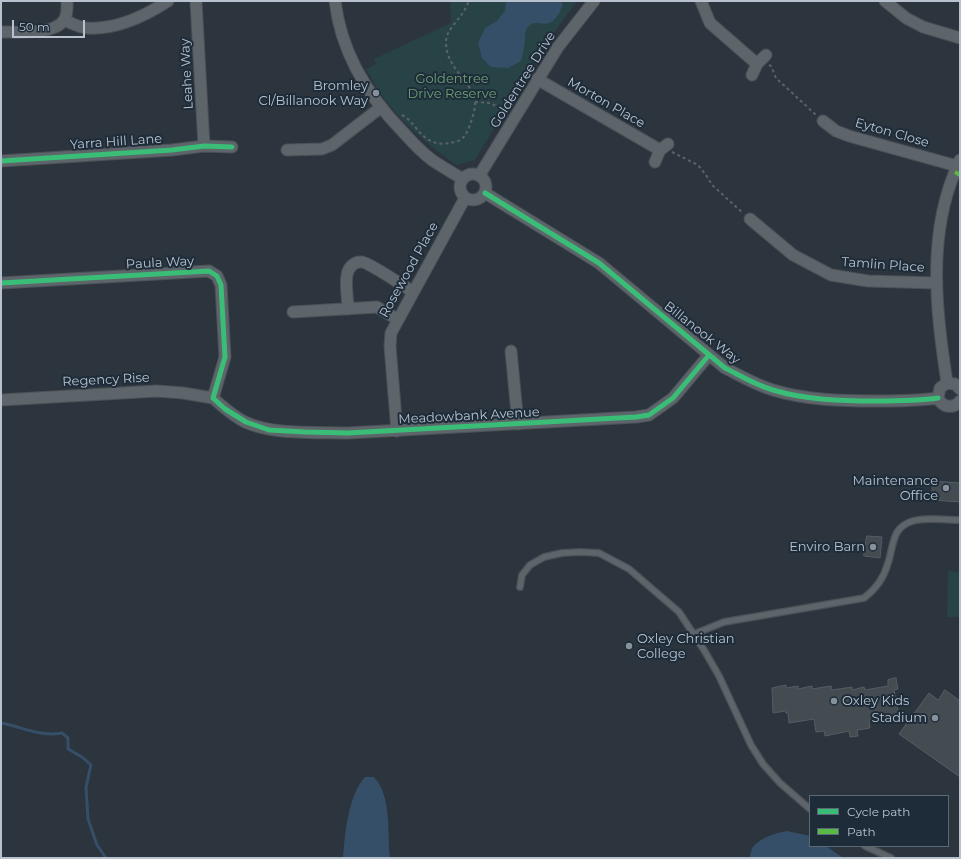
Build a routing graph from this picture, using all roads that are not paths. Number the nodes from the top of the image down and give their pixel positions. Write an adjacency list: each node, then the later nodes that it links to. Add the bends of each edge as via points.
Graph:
1 (67, 1): 8 (street)
2 (168, 1): 8 (street, via 141,17 102,28 86,28)
3 (196, 1): 15 (street, Leahe Way)
4 (335, 1): 13 (street, via 345,46 354,67)
5 (594, 1): 12 (street, Goldentree Drive)
6 (701, 1): 11 (street, via 710,23)
7 (889, 2): 10 (street, via 906,18 923,27)
8 (64, 20): 9 (street, via 49,30)
9 (1, 32)
10 (960, 38)
11 (759, 63)
12 (537, 79): 19 (street, Morton Place, via 664,147); 21 (street, Goldentree Drive)
13 (380, 108): 17 (street, via 332,145 322,149); 22 (street, via 432,160)
14 (823, 121): 20 (street, Eyton Close, via 836,131 849,136)
15 (204, 146): 16 (street, Yarra Hill Lane); 18 (street, Yarra Hill Lane)
16 (232, 147)
17 (287, 150)
18 (1, 161)
19 (655, 162)
20 (959, 163): 27 (street, via 943,213)
21 (479, 176): 22 (street, via 472,174); 23 (street, via 486,185)
22 (463, 179): 24 (street, via 460,187)
23 (485, 193): 24 (street, via 476,200); 33 (street, Billanook Way, via 599,263)
24 (466, 198): 28 (street, Rosewood Place)
25 (750, 219): 27 (street, Tamlin Place, via 793,255 832,275 868,281)
26 (1, 283): 36 (street, Paula Way, via 209,271 217,276 221,285 225,357)
27 (936, 283): 34 (street)
28 (413, 292): 29 (street, via 361,262 349,268 346,276); 31 (street, Rosewood Place)
29 (348, 309): 30 (street); 31 (street, via 376,307)
30 (293, 312)
31 (397, 319): 41 (street, Rosewood Place, via 391,333 390,346)
32 (511, 351): 40 (street)
33 (709, 355): 37 (street, Billanook Way, via 725,368 749,380 771,390 798,396 869,401 917,401); 40 (street, Meadowbank Avenue, via 673,398 649,415 636,418)
34 (947, 383): 35 (street, via 955,384); 37 (street, via 940,388)
35 (960, 390)
36 (213, 398): 38 (street, Regency Rise, via 183,392 157,391); 41 (street, Meadowbank Avenue, via 246,422 268,430 348,433)
37 (938, 398): 39 (street, via 947,407 957,405)
38 (1, 400)
39 (960, 401)
40 (518, 424): 41 (street, Meadowbank Avenue)
41 (397, 431)
42 (960, 520): 44 (lane, via 921,520 903,526 892,541 888,563 877,588 864,598 724,622)
43 (520, 587): 44 (lane, via 522,575 530,565 544,557 562,553 599,553 629,569 679,612)
44 (694, 634): 45 (lane, via 719,676 759,758 780,783)
45 (809, 808)
46 (867, 847): 47 (lane)
47 (891, 858)

